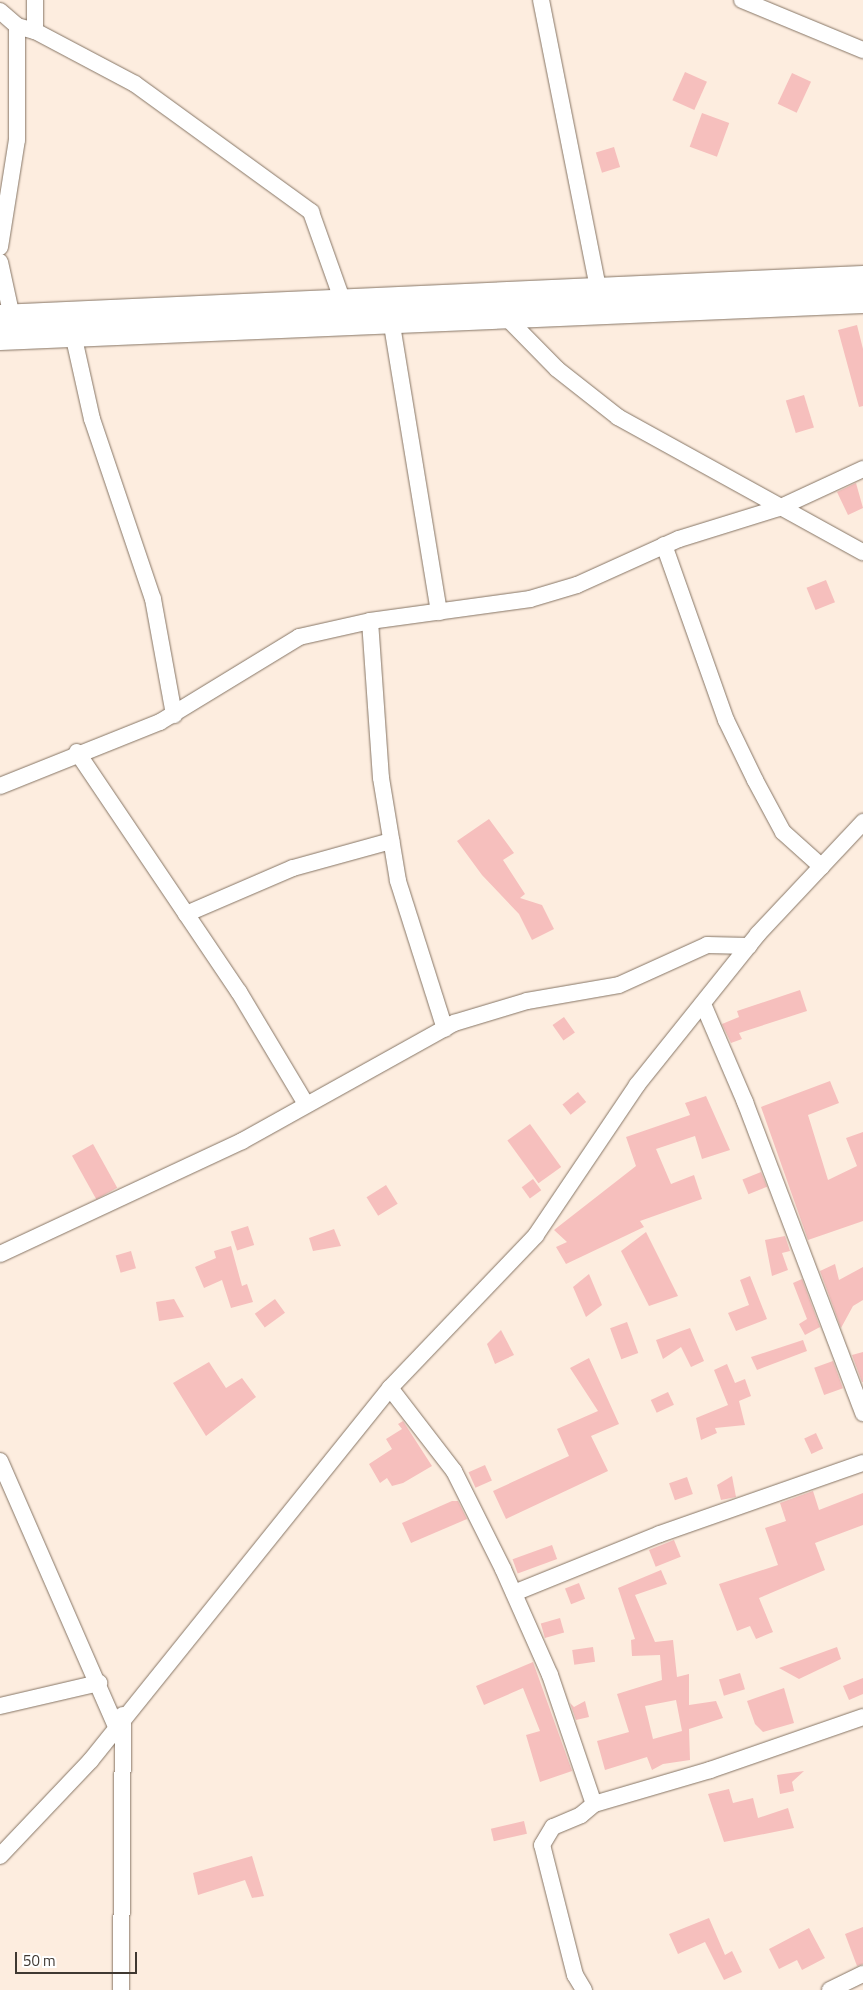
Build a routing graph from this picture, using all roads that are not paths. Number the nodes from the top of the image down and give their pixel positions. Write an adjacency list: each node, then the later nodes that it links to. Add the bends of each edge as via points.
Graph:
1 (35, 0): 6 (street)
2 (541, 0): 11 (street)
3 (742, 0): 7 (street)
4 (0, 11): 5 (street)
5 (17, 26): 6 (street); 8 (street, via 17,140)
6 (36, 31): 12 (street, via 135,84 311,212)
7 (863, 50)
8 (0, 247)
9 (0, 262): 16 (street)
10 (863, 279): 11 (main road)
11 (598, 288): 12 (main road)
12 (342, 299): 16 (main road)
13 (863, 300): 14 (main road)
14 (503, 314): 15 (main road); 19 (street, via 557,370 618,417)
15 (391, 319): 17 (main road); 22 (street)
16 (4, 324): 17 (main road)
17 (73, 334): 24 (street, via 92,419 153,598)
18 (863, 469): 19 (street)
19 (780, 508): 20 (street); 21 (street)
20 (664, 545): 22 (street, via 577,585 530,598); 29 (street, via 726,720 774,820)
21 (863, 552)
22 (439, 612): 23 (street)
23 (370, 621): 24 (street, via 280,644); 28 (street, via 380,778)
24 (174, 715): 25 (street)
25 (77, 752): 26 (street); 30 (street)
26 (0, 786)
27 (863, 822): 29 (street)
28 (391, 841): 30 (street, via 293,868); 33 (street, via 398,881)
29 (822, 866): 31 (street)
30 (186, 914): 34 (street, via 239,992)
31 (749, 946): 32 (street); 33 (street, via 707,945 619,985 527,1001)
32 (703, 1004): 36 (street, via 637,1085 536,1235); 37 (street, via 745,1102)
33 (445, 1028): 34 (street)
34 (306, 1104): 35 (street, via 242,1141)
35 (0, 1254)
36 (390, 1388): 40 (street, via 454,1471); 44 (street)
37 (863, 1413)
38 (0, 1461): 41 (street)
39 (863, 1463): 40 (street, via 660,1534)
40 (514, 1593): 45 (street, via 550,1675)
41 (99, 1683): 42 (street); 44 (street)
42 (0, 1706)
43 (863, 1717): 45 (street, via 710,1770)
44 (120, 1721): 46 (street, via 91,1760); 49 (street)
45 (594, 1804): 48 (street, via 581,1816 553,1827 542,1846)
46 (0, 1856)
47 (863, 1974): 51 (street)
48 (574, 1982): 50 (street)
49 (121, 1990)
50 (584, 1990)
51 (830, 1990)

